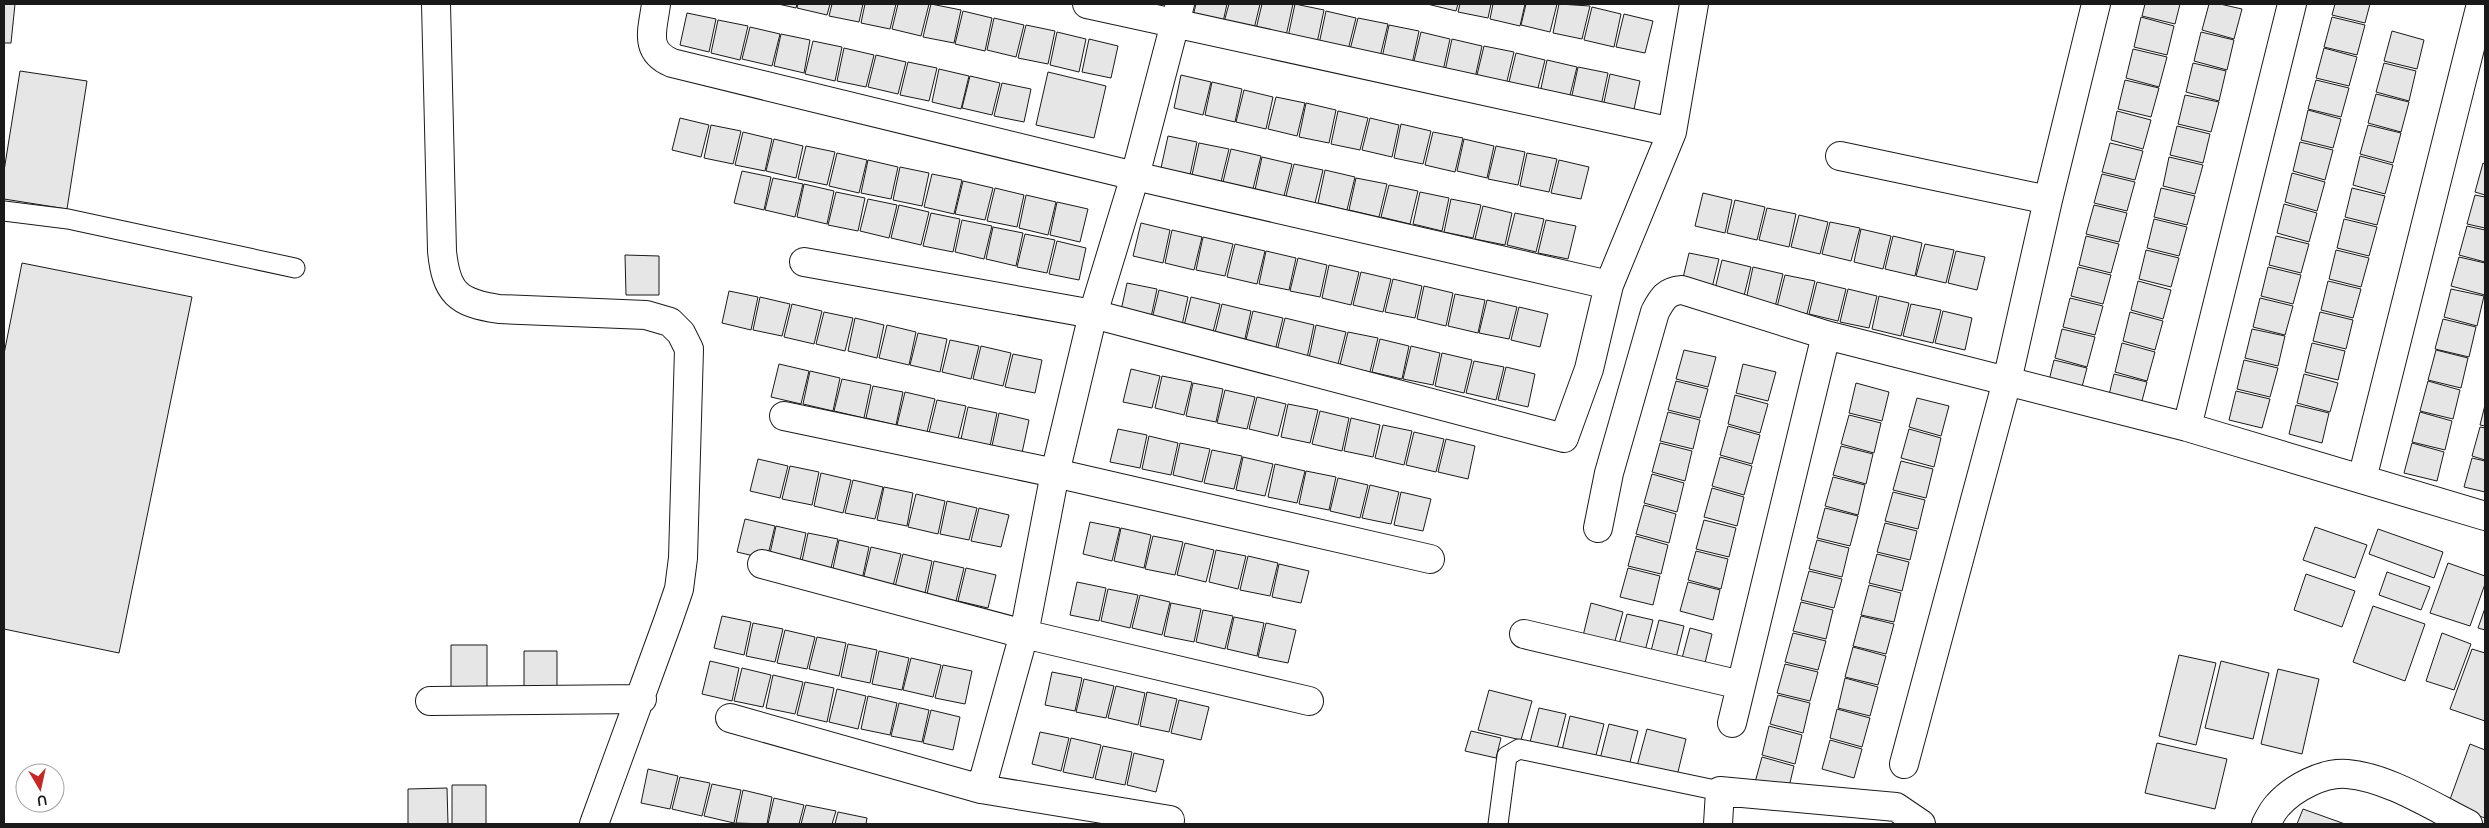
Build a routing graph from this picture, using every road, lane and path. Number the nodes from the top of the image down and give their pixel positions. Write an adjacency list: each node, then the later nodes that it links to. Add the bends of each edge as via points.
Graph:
1 (436, 4): 31 (street, via 442,251 444,275 453,290 461,298 479,306 499,309 646,315 670,322 689,348 683,558 679,589)
2 (656, 4): 11 (street, via 654,49 661,58 672,63)
3 (1087, 4): 8 (street)
4 (1694, 4): 9 (street)
5 (2096, 4): 12 (street)
6 (2292, 4): 21 (street)
7 (2477, 7): 23 (street)
8 (1177, 14): 9 (street); 11 (street)
9 (1672, 132): 16 (street)
10 (1840, 156): 12 (street)
11 (1135, 176): 16 (street); 17 (street)
12 (2048, 200): 19 (street)
13 (4, 211): 15 (lane, via 68,219)
14 (804, 262): 17 (street)
15 (295, 268)
16 (1609, 285): 17 (street, via 1589,369 1564,438)
17 (1093, 314): 22 (street)
18 (1826, 335): 19 (street); 25 (street, via 1682,290 1671,291 1662,298 1655,312 1609,473); 30 (street)
19 (2007, 381): 21 (street); 36 (street)
20 (784, 416): 22 (street)
21 (2186, 428): 23 (street)
22 (1055, 473): 26 (street); 28 (street)
23 (2362, 479): 24 (street)
24 (2485, 516)
25 (1598, 528)
26 (1430, 560)
27 (762, 564): 28 (street)
28 (1024, 634): 33 (street); 37 (street)
29 (1524, 634): 30 (street)
30 (1741, 685): 35 (street)
31 (642, 698): 32 (street); 40 (street)
32 (430, 701)
33 (1309, 702)
34 (730, 718): 37 (street)
35 (1732, 723)
36 (1904, 764)
37 (981, 789): 39 (street)
38 (1720, 791): 41 (lane, via 1519,749 1507,756); 42 (street); 43 (street, via 1896,807)
39 (1170, 820)
40 (594, 824)
41 (1498, 824)
42 (1718, 824)
43 (1921, 824)
44 (2266, 824): 45 (street, via 2277,805 2296,789 2346,774 2413,796)
45 (2468, 824)

